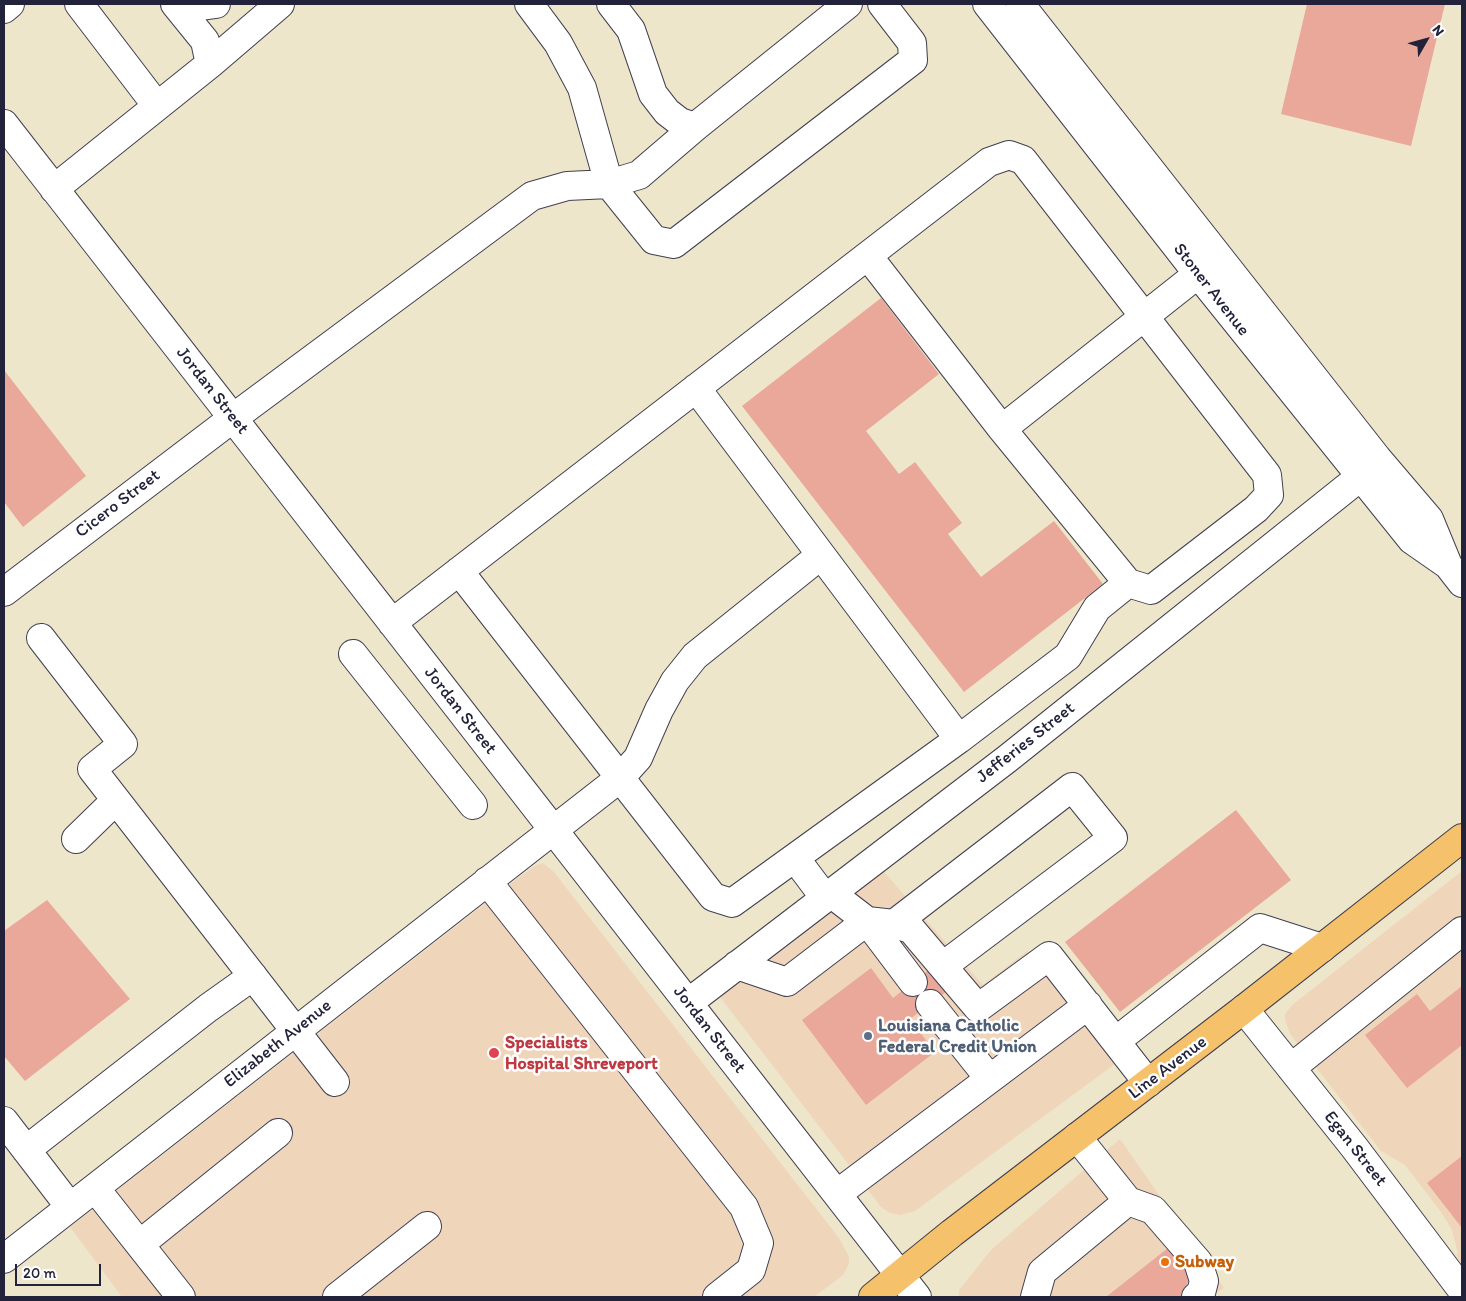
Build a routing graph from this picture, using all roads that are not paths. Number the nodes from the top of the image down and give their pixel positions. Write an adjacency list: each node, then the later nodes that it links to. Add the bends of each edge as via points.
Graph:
1 (10, 4): 12 (street)
2 (79, 4): 14 (street)
3 (216, 4): 10 (street)
4 (280, 4): 13 (street)
5 (529, 4): 17 (street, via 558,43 582,88)
6 (611, 4): 16 (street, via 632,30 653,94 667,112 680,122)
7 (848, 4): 16 (street, Cicero Street)
8 (882, 4): 17 (street, via 912,43 913,60 674,244 654,240)
9 (987, 4): 20 (street, Stoner Avenue)
10 (177, 7): 13 (street, via 205,42)
11 (1027, 7): 28 (street, Stoner Avenue, via 1377,458 1429,520)
12 (4, 9)
13 (210, 64): 14 (street)
14 (157, 106): 18 (street)
15 (4, 124): 18 (street, Jordan Street)
16 (695, 127): 17 (street, Cicero Street, via 639,175)
17 (609, 184): 23 (street, Cicero Street, via 567,186 532,196)
18 (54, 189): 23 (street, Jordan Street)
19 (868, 256): 21 (street, via 989,162 1009,155 1023,160); 22 (street); 24 (street)
20 (1198, 274): 21 (street); 25 (street, Stoner Avenue)
21 (1144, 317): 24 (street); 29 (street, via 1267,475 1269,495 1256,509 1151,590)
22 (696, 388): 26 (street); 27 (street)
23 (233, 418): 30 (street, Cicero Street); 31 (street, Jordan Street)
24 (1002, 429): 29 (street)
25 (1360, 477): 28 (street, Stoner Avenue, via 1412,540); 43 (street, Jefferies Street, via 1014,753)
26 (821, 555): 34 (street); 35 (street, Elizabeth Avenue, via 694,656 667,696 638,758)
27 (459, 571): 31 (street); 35 (street)
28 (1455, 574)
29 (1128, 583): 34 (street, via 1097,608 1068,656)
30 (4, 592)
31 (392, 623): 38 (street, Jordan Street)
32 (41, 638): 36 (street, via 123,744 92,769)
33 (353, 654): 37 (street)
34 (959, 739): 41 (street)
35 (620, 778): 38 (street, Elizabeth Avenue); 41 (street, via 713,897 732,903)
36 (116, 800): 40 (street); 50 (street)
37 (473, 806)
38 (553, 830): 42 (street, Elizabeth Avenue); 52 (street, Jordan Street)
39 (1462, 838): 47 (main road, Line Avenue)
40 (76, 839)
41 (794, 858): 43 (street)
42 (487, 881): 56 (street, Elizabeth Avenue); 77 (street, via 744,1207 759,1243 751,1270)
43 (828, 896): 44 (street); 48 (street, Jefferies Street)
44 (867, 922): 45 (street); 48 (street, via 787,982); 51 (street)
45 (894, 924): 49 (street, via 911,929); 49 (street, via 1072,787 1113,838)
46 (1462, 931): 58 (street)
47 (1322, 948): 55 (main road, Line Avenue); 57 (street, via 1260,928)
48 (738, 965): 52 (street, Jefferies Street)
49 (943, 966): 54 (street, via 978,1008 1049,956)
50 (253, 976): 56 (street); 65 (street)
51 (913, 982)
52 (688, 1003): 67 (street, Jordan Street)
53 (930, 1004): 59 (street)
54 (1088, 1005): 57 (street); 59 (street)
55 (1244, 1009): 58 (street, Egan Street); 61 (main road, Line Avenue)
56 (296, 1030): 60 (street); 66 (street, Elizabeth Avenue)
57 (1116, 1041): 61 (street)
58 (1291, 1068): 74 (street, Egan Street)
59 (989, 1078): 67 (street)
60 (335, 1082)
61 (1148, 1083): 64 (main road, Line Avenue)
62 (4, 1121): 65 (street)
63 (278, 1133): 71 (street)
64 (1077, 1137): 68 (street); 73 (main road, Line Avenue)
65 (26, 1150): 69 (street)
66 (94, 1188): 69 (street, Elizabeth Avenue); 71 (street)
67 (837, 1194): 73 (street, Jordan Street)
68 (1128, 1201): 80 (street, via 1042,1272); 81 (street, via 1153,1210 1198,1262 1204,1281 1201,1293)
69 (70, 1207): 72 (street, Elizabeth Avenue)
70 (427, 1226): 76 (street)
71 (140, 1244): 75 (street)
72 (4, 1259)
73 (900, 1275): 78 (main road, Line Avenue); 79 (street, Jordan Street)
74 (1462, 1290)
75 (181, 1297)
76 (337, 1297)
77 (717, 1297)
78 (873, 1297)
79 (917, 1297)
80 (1035, 1297)
81 (1196, 1297)

